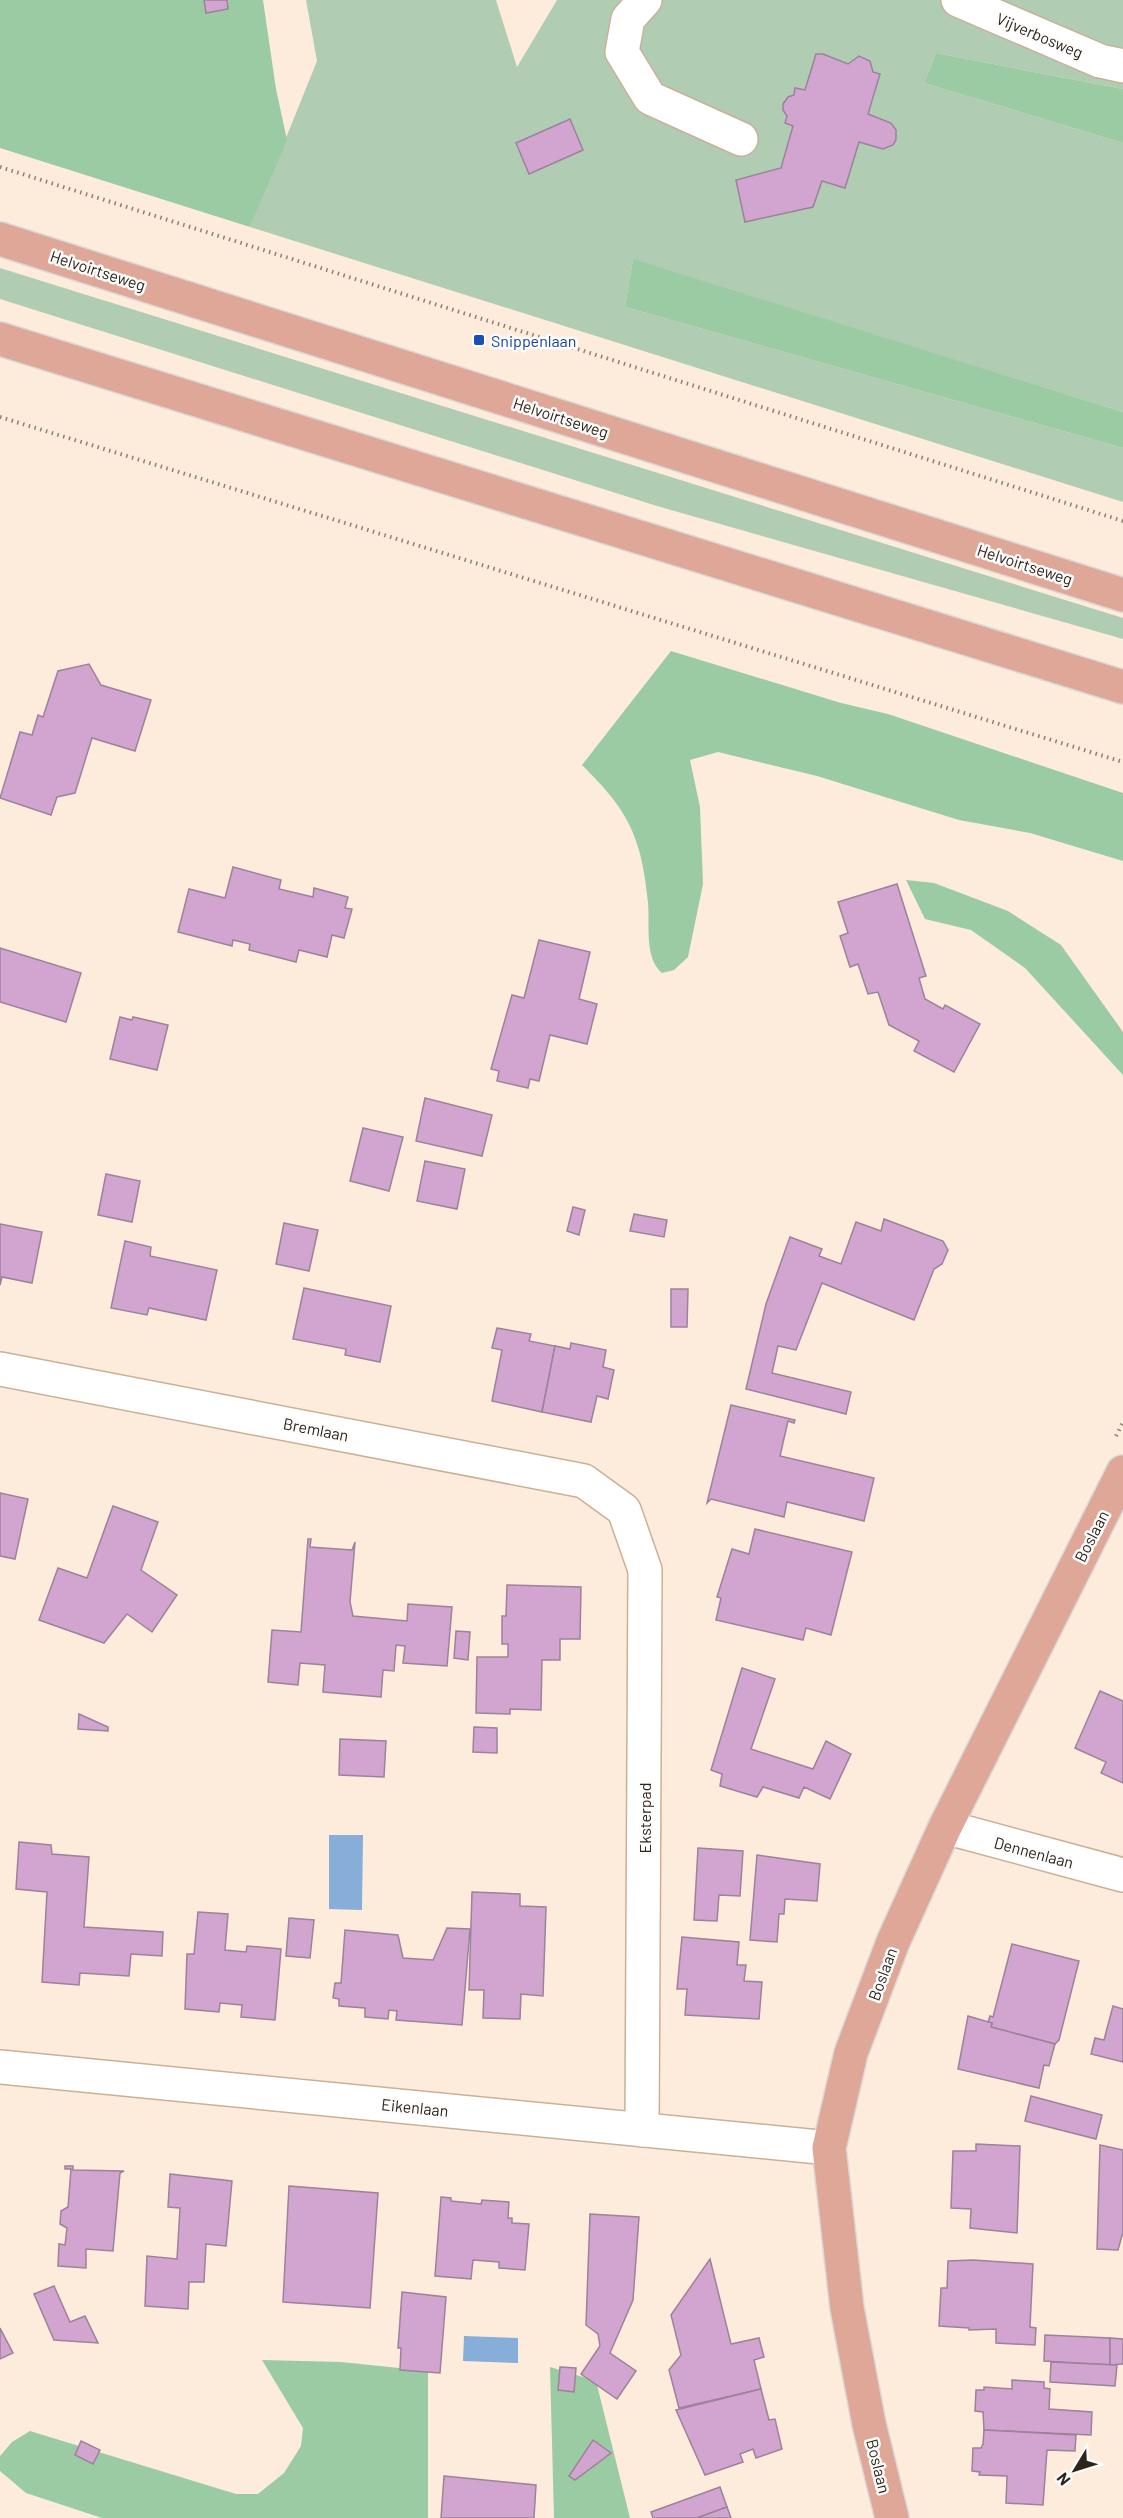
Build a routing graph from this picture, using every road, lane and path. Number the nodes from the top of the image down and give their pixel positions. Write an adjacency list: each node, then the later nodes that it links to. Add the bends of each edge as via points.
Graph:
1 (645, 0): 4 (street, via 628,19 622,52 650,98)
2 (958, 0): 3 (street, Vijverbosweg, via 1100,61)
3 (1123, 66)
4 (741, 139)
5 (0, 167): 9 (path)
6 (0, 239): 10 (main road, Helvoirtseweg)
7 (0, 339): 11 (main road)
8 (0, 417): 12 (path)
9 (1123, 521)
10 (1123, 595)
11 (1123, 687)
12 (1123, 762)
13 (0, 1369): 15 (street, Bremlaan, via 584,1481)
14 (1123, 1472): 16 (main road, Boslaan)
15 (624, 1509): 20 (street, Eksterpad, via 645,1570)
16 (1114, 1513): 17 (main road, Boslaan)
17 (945, 1827): 18 (street, Dennenlaan); 21 (main road, Boslaan, via 893,1942 851,2053)
18 (1123, 1875)
19 (0, 2067): 20 (street, Eikenlaan)
20 (642, 2130): 21 (street, Eikenlaan)
21 (829, 2148): 22 (main road, Boslaan, via 847,2308)
22 (892, 2518)

